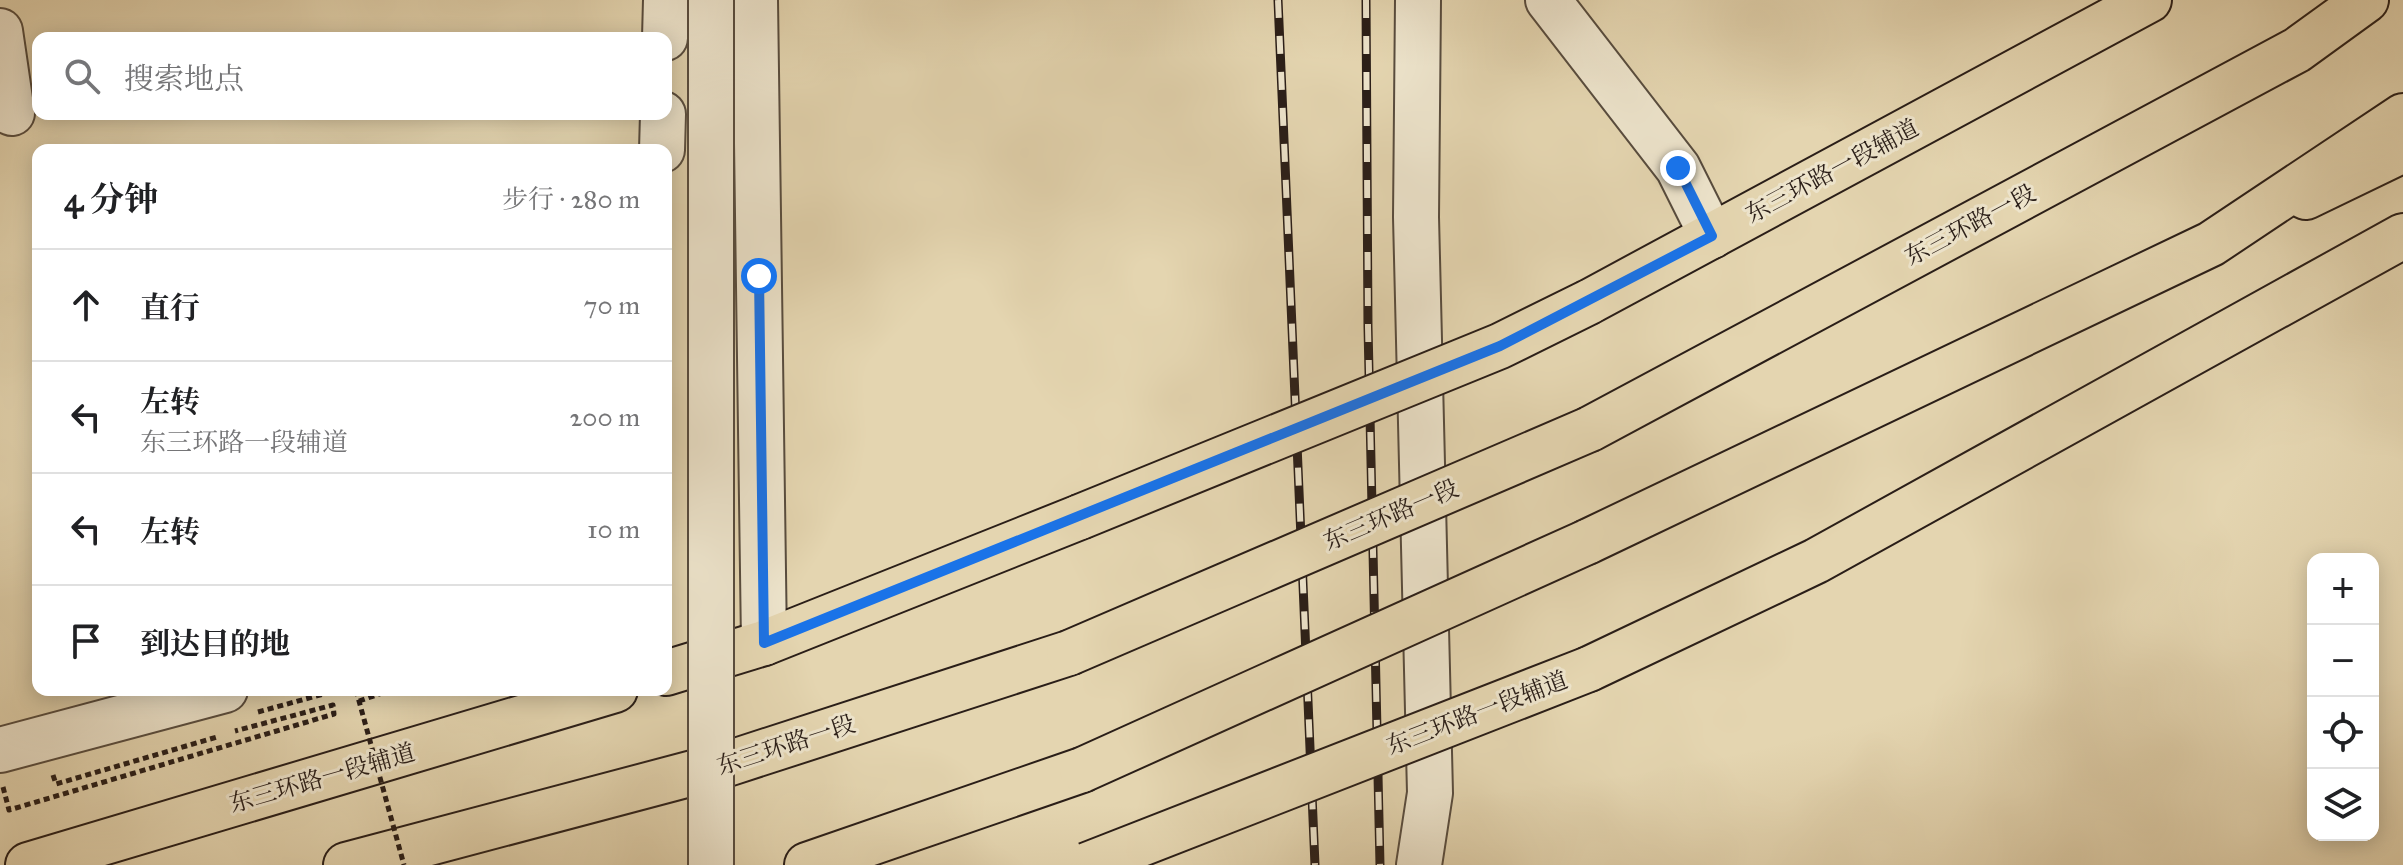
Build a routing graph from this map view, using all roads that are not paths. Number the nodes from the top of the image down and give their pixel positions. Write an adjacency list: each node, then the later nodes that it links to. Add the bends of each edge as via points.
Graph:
1 (666, 0): 9 (street)
2 (711, 0): 25 (street, bridge)
3 (755, 0): 18 (street)
4 (1418, 0): 28 (street, via 1416,217 1430,793)
5 (1548, 0): 15 (street, via 1678,168)
6 (2149, 0): 15 (main road, 东三环路一段辅道)
7 (2366, 0): 24 (main road, 东三环路一段, bridge, via 2297,50 1590,429 1069,653 727,764)
8 (0, 31): 10 (street, via 12,113)
9 (665, 32)
10 (0, 108)
11 (2403, 116): 17 (main road)
12 (663, 120): 13 (street)
13 (662, 144)
14 (2403, 150): 17 (main road)
15 (1712, 236): 18 (main road, 东三环路一段辅道, bridge, via 1500,346)
16 (2403, 236): 27 (main road, 东三环路一段辅道, bridge, via 1816,561 1589,669)
17 (2211, 244): 26 (main road, bridge, via 1587,542 1082,770)
18 (764, 643): 19 (main road, 东三环路一段辅道)
19 (672, 671)
20 (202, 696): 22 (street)
21 (595, 696): 23 (main road, 东三环路一段辅道)
22 (0, 750)
23 (28, 865)
24 (346, 865)
25 (711, 865)
26 (807, 865)
27 (1087, 865)
28 (1419, 865)

